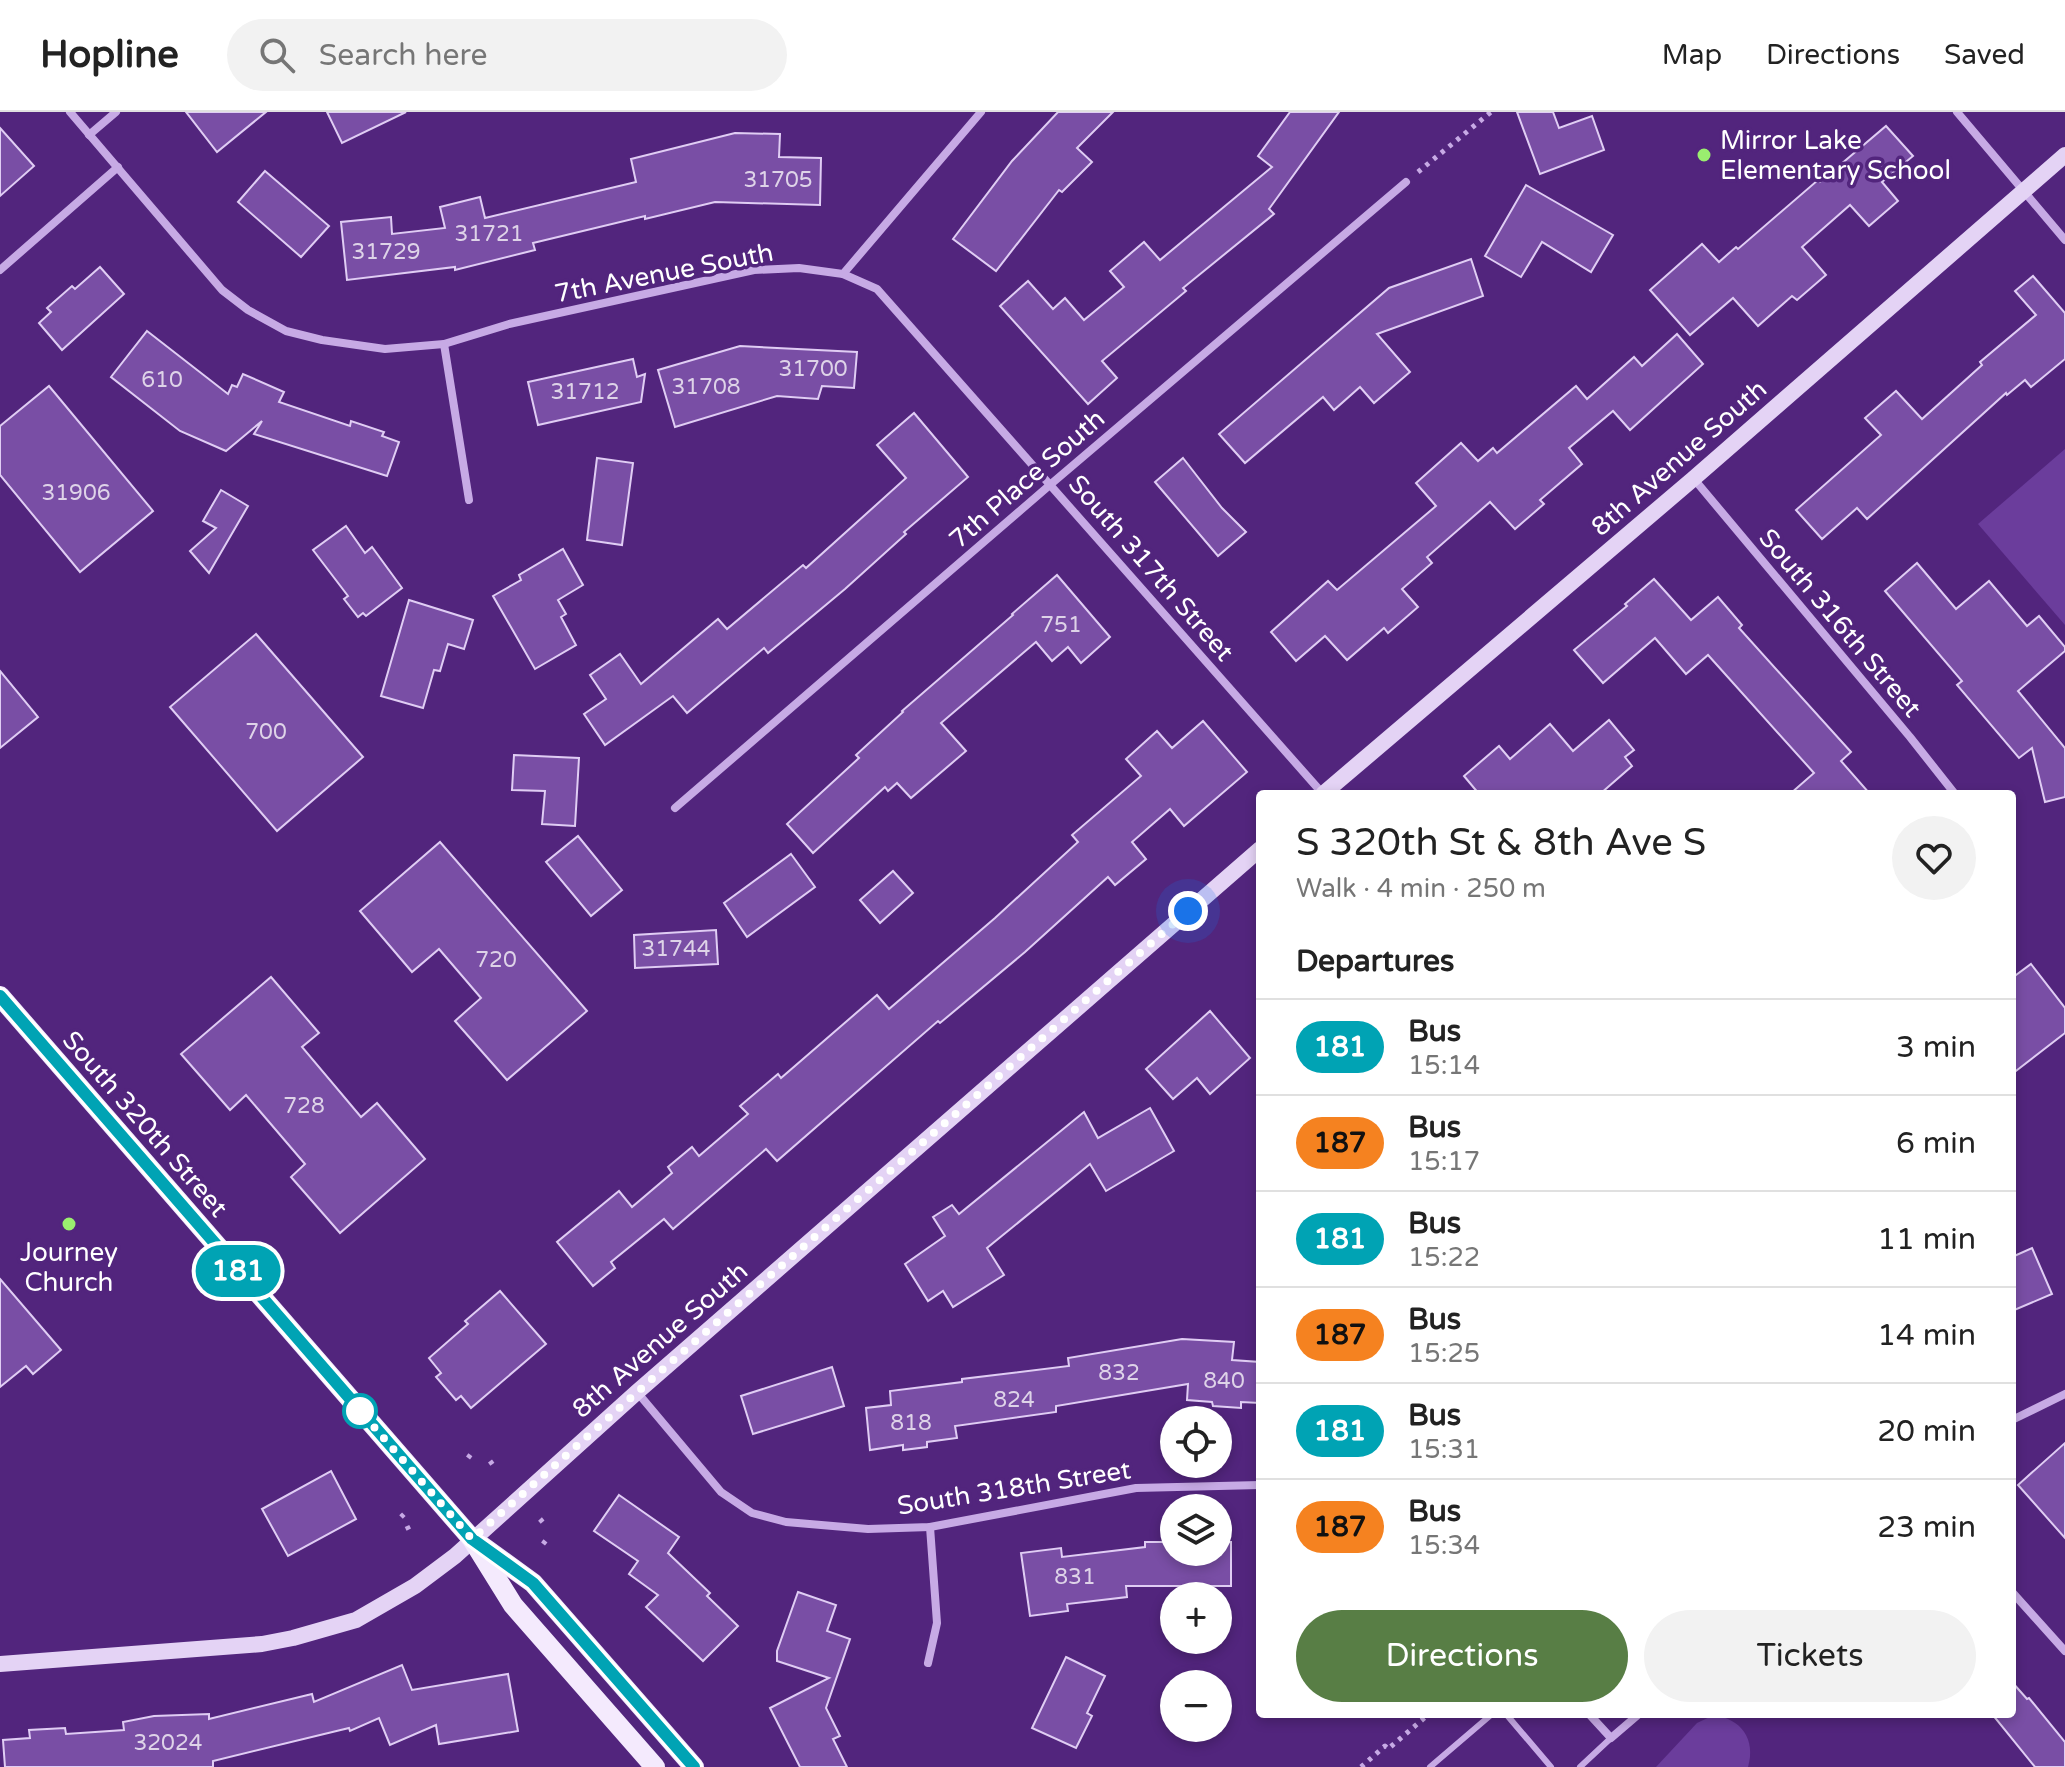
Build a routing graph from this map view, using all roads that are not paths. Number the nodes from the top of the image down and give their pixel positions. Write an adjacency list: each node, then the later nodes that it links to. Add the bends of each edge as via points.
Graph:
1 (70, 112): 5 (street, 7th Avenue South)
2 (116, 112): 5 (street)
3 (981, 112): 12 (street)
4 (1957, 112): 9 (street)
5 (89, 135): 7 (street, 7th Avenue South)
6 (2065, 155): 9 (street, 8th Avenue South)
7 (118, 167): 11 (street); 13 (street, 7th Avenue South, via 222,290 286,331 385,349)
8 (1406, 182): 15 (street, 7th Place South)
9 (2023, 191): 10 (street); 14 (street, 8th Avenue South)
10 (2065, 240)
11 (0, 270)
12 (843, 274): 13 (street, 7th Avenue South, via 799,268 754,270 509,324); 15 (street, South 317th Street, via 877,289)
13 (444, 344): 16 (street)
14 (1693, 479): 18 (street, 8th Avenue South); 19 (street, South 316th Street)
15 (1051, 484): 17 (street, South 317th Street); 20 (street, 7th Place South)
16 (469, 500)
17 (1319, 790)
18 (1328, 790)
19 (1952, 790)
20 (675, 808)
21 (1256, 852): 23 (street, 8th Avenue South)
22 (0, 996): 28 (main road, South 320th Street)
23 (637, 1392): 27 (street, South 318th Street, via 721,1492 752,1513 786,1522 868,1529); 28 (street, 8th Avenue South)
24 (2065, 1394): 25 (street)
25 (2016, 1418)
26 (1256, 1485): 27 (street, South 318th Street, via 1136,1488)
27 (930, 1527): 31 (street, via 937,1623)
28 (472, 1539): 32 (street, 8th Avenue South, via 384,1605 356,1620 293,1638); 38 (main road, South 320th Street, via 513,1605); 39 (main road, South 320th Street, via 533,1583)
29 (2016, 1596): 30 (street)
30 (2065, 1651)
31 (928, 1663)
32 (0, 1664)
33 (1487, 1718): 40 (lane)
34 (1509, 1718): 41 (lane)
35 (1593, 1718): 37 (street)
36 (1634, 1718): 37 (street)
37 (1611, 1738): 42 (lane)
38 (655, 1767)
39 (694, 1767)
40 (1430, 1767)
41 (1551, 1767)
42 (1580, 1767)

